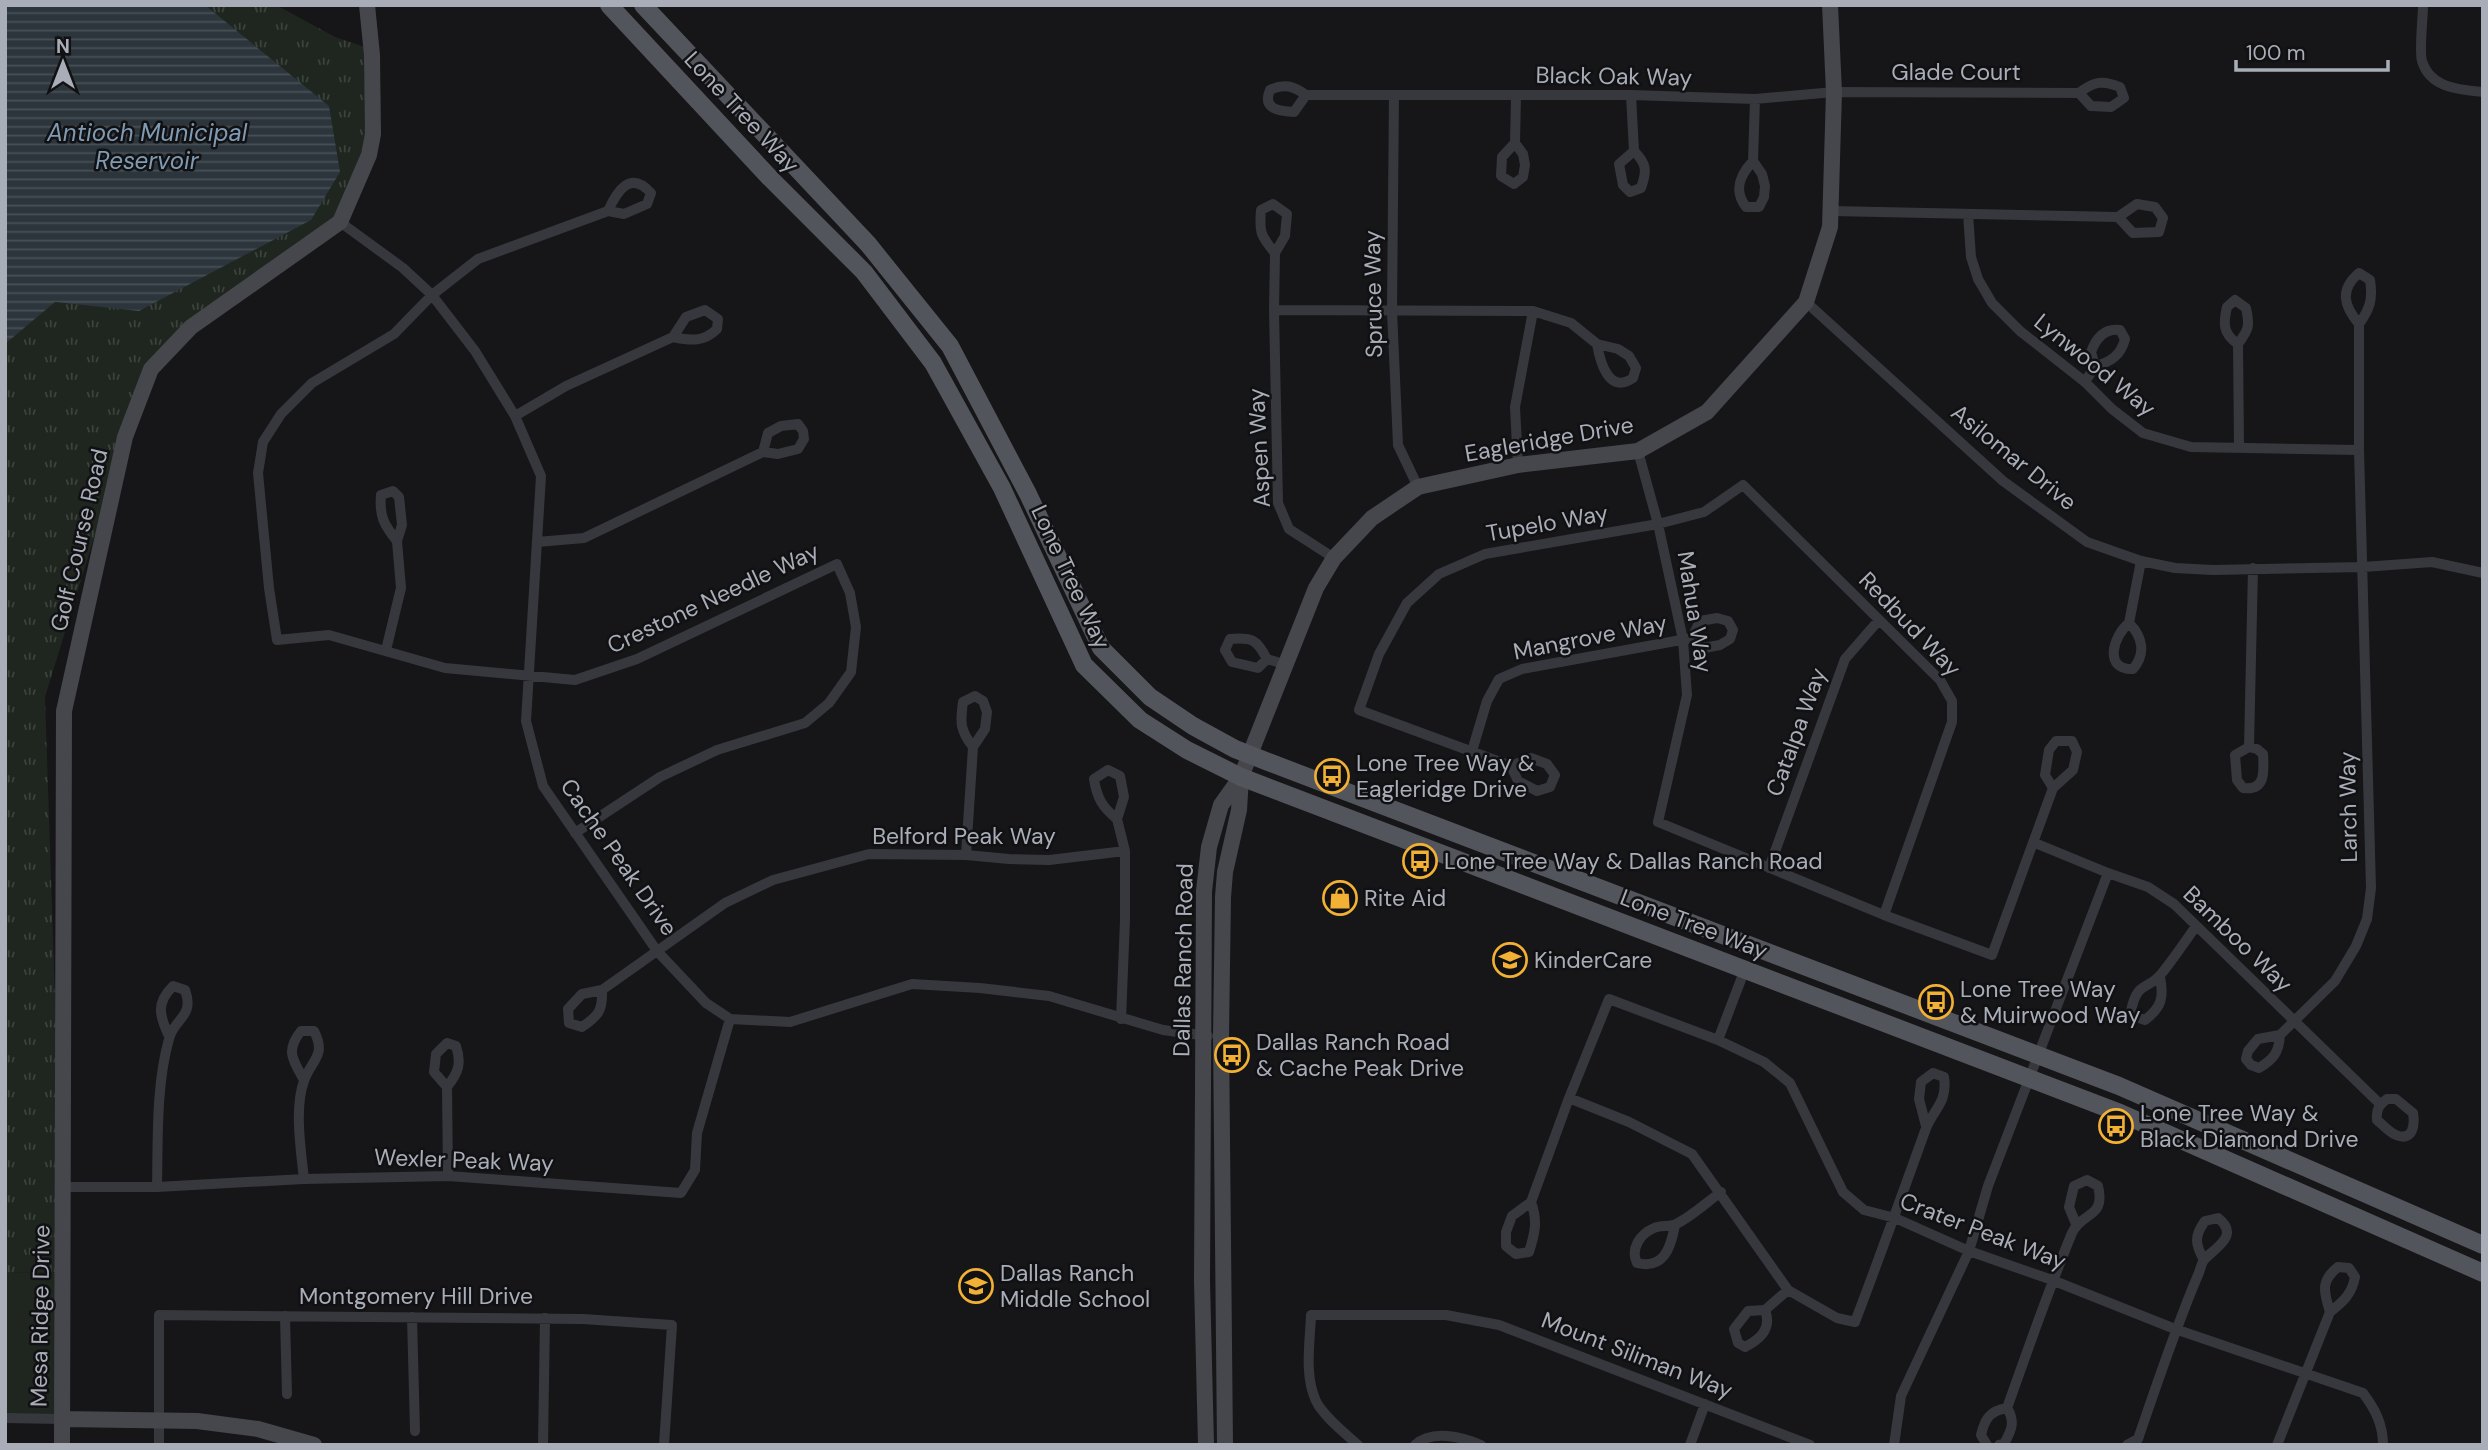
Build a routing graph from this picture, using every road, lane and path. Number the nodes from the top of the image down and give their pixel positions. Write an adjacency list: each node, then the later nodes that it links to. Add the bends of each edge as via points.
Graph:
1 (367, 5): 21 (street, via 373,134 369,155)
2 (609, 5): 61 (main road, Lone Tree Way, via 864,272 933,363 1002,488 1084,665 1140,720)
3 (643, 5): 59 (main road, Lone Tree Way, via 868,244 950,346 1028,494 1101,648 1150,697 1192,726)
4 (1830, 5): 6 (street, Eagleridge Drive)
5 (2423, 5): 7 (street, via 2422,61 2435,80 2458,90)
6 (1833, 92): 8 (street, Glade Court); 13 (street, Black Oak Way); 18 (street, Eagleridge Drive)
7 (2483, 92)
8 (2079, 93)
9 (1306, 95): 10 (street, Black Oak Way)
10 (1394, 95): 12 (street, Black Oak Way); 26 (street, Spruce Way)
11 (1631, 95): 12 (street, Black Oak Way); 13 (street, Black Oak Way); 15 (street)
12 (1516, 96): 14 (street)
13 (1755, 99): 16 (street)
14 (1515, 144)
15 (1634, 152)
16 (1753, 161)
17 (608, 211): 23 (street, via 478,259)
18 (1831, 211): 19 (street); 24 (street, Eagleridge Drive)
19 (1968, 214): 20 (street); 33 (street, Lynwood Way, via 1971,257 1992,303)
20 (2118, 217)
21 (340, 222): 23 (street, Cache Peak Drive); 94 (street, Golf Course Road, via 191,327 151,369 125,437 64,711)
22 (1275, 253): 25 (street, Aspen Way)
23 (432, 295): 34 (street, Cache Peak Drive, via 475,351); 52 (street, Crestone Needle Way, via 394,334 312,383 281,414 263,442 258,473 277,640 329,635)
24 (1806, 302): 37 (street, Eagleridge Drive, via 1707,412); 45 (street, Asilomar Drive, via 2003,481 2087,542)
25 (1274, 310): 26 (street); 44 (street, Aspen Way, via 1278,503 1289,529)
26 (1392, 311): 27 (street); 40 (street, Spruce Way, via 1398,445)
27 (1533, 311): 30 (street, via 1571,323); 39 (street, via 1515,407)
28 (2359, 324): 36 (street, Larch Way)
29 (673, 337): 34 (street, via 566,386)
30 (1597, 344)
31 (2238, 344): 35 (street)
32 (2095, 366): 33 (street)
33 (2085, 382): 35 (street, Lynwood Way, via 2143,433 2191,447)
34 (515, 416): 43 (street, Cache Peak Drive, via 541,476)
35 (2239, 447): 36 (street, Lynwood Way)
36 (2359, 450): 46 (street, Larch Way)
37 (1638, 451): 39 (street, Eagleridge Drive); 41 (street, Mahua Way)
38 (763, 452): 43 (street, via 584,538)
39 (1518, 465): 40 (street, Eagleridge Drive)
40 (1418, 487): 44 (street, Eagleridge Drive, via 1372,518)
41 (1658, 524): 49 (street, Redbud Way, via 1704,512 1743,485); 51 (street, Mahua Way); 58 (street, Tupelo Way, via 1485,554 1439,574 1407,603 1379,654 1359,710)
42 (397, 541): 52 (street, via 401,588)
43 (537, 542): 55 (street, Cache Peak Drive)
44 (1334, 558): 54 (street, Eagleridge Drive)
45 (2141, 561): 47 (street, Asilomar Drive, via 2175,568); 50 (street)
46 (2363, 567): 47 (street, Asilomar Drive); 48 (street, Asilomar Drive, via 2432,562); 80 (street, Larch Way, via 2371,888 2367,919 2335,981)
47 (2253, 568): 57 (street)
48 (2483, 573)
49 (1879, 620): 68 (street, Catalpa Way, via 1845,659); 72 (street, Redbud Way, via 1940,680 1952,701 1952,722)
50 (2129, 623)
51 (1688, 639): 58 (street, Mangrove Way, via 1522,669 1499,679 1487,701); 68 (street, Mahua Way, via 1687,695 1658,822)
52 (386, 650): 55 (street, Crestone Needle Way, via 444,668)
53 (1268, 659): 54 (street)
54 (1286, 665): 59 (street, Eagleridge Drive)
55 (527, 676): 64 (street, Cache Peak Drive, via 526,721 543,786); 64 (street, Crestone Needle Way, via 575,680 636,659 837,564 850,593 856,627 851,672 828,703 805,723 717,750 660,778)
56 (973, 747): 67 (street)
57 (2249, 747)
58 (1472, 751): 60 (street)
59 (1249, 754): 61 (street, Eagleridge Drive); 71 (main road, Lone Tree Way)
60 (1511, 766)
61 (1241, 777): 69 (main road, Lone Tree Way); 83 (street, Dallas Ranch Road, via 1221,805 1209,847 1204,891)
62 (2053, 788): 65 (street)
63 (1117, 819): 66 (street)
64 (575, 834): 74 (street, Cache Peak Drive)
65 (2035, 842): 70 (street, Bamboo Way); 72 (street, via 1992,955)
66 (1125, 851): 67 (street, Belford Peak Way, via 1049,860); 79 (street)
67 (966, 855): 74 (street, Belford Peak Way, via 869,854 773,880 724,903)
68 (1769, 868): 72 (street)
69 (1493, 873): 71 (main road, via 1499,866 1514,864 1576,887); 75 (main road, Lone Tree Way)
70 (2108, 873): 73 (street, Bamboo Way, via 2148,887); 85 (street)
71 (1592, 886): 85 (main road, Lone Tree Way)
72 (1884, 915)
73 (2196, 926): 76 (street); 80 (street, Bamboo Way)
74 (657, 951): 77 (street, Belford Peak Way); 78 (street, Cache Peak Drive, via 706,1003)
75 (1745, 969): 84 (street); 86 (main road, Lone Tree Way)
76 (2160, 977)
77 (602, 990)
78 (730, 1019): 79 (street, via 790,1022 912,985 1049,996); 92 (street, Wexler Peak Way, via 697,1133 695,1170 681,1193)
79 (1121, 1019): 83 (street)
80 (2294, 1021): 81 (street, Larch Way); 90 (street, Bamboo Way)
81 (2280, 1035)
82 (169, 1036): 95 (street, via 159,1106)
83 (1213, 1036): 106 (street, Dallas Ranch Road); 115 (street, Dallas Ranch Road)
84 (1718, 1041): 89 (street, Crater Peak Way, via 1609,999); 98 (street, Crater Peak Way, via 1764,1062 1790,1083 1843,1192 1864,1210)
85 (2037, 1056): 86 (street); 101 (main road, Lone Tree Way, via 2119,1086)
86 (2028, 1078): 102 (street); 104 (main road, Lone Tree Way, via 2120,1113)
87 (304, 1080): 93 (street, via 298,1125)
88 (447, 1087): 92 (street)
89 (1569, 1098): 96 (street, via 1692,1154); 97 (street)
90 (2380, 1104)
91 (1926, 1126): 98 (street)
92 (448, 1176): 93 (street, Wexler Peak Way)
93 (304, 1179): 95 (street, Wexler Peak Way)
94 (64, 1187): 95 (street, Wexler Peak Way); 120 (street, Mesa Ridge Drive)
95 (157, 1187)
96 (1721, 1192): 100 (street); 107 (street)
97 (1531, 1202)
98 (1895, 1218): 102 (street, Crater Peak Way); 107 (street, via 1855,1322 1837,1318)
99 (2076, 1224): 105 (street)
100 (1675, 1225)
101 (2483, 1245)
102 (1969, 1251): 105 (street, Crater Peak Way); 136 (street, via 1901,1396)
103 (2204, 1260): 113 (street)
104 (2483, 1273)
105 (2052, 1280): 113 (street, Crater Peak Way); 118 (street)
106 (1202, 1281): 115 (street, via 1213,1293 1214,1352); 130 (street, Dallas Ranch Road)
107 (1788, 1290): 108 (street)
108 (1765, 1310)
109 (2330, 1312): 114 (street)
110 (285, 1316): 111 (street, Montgomery Hill Drive); 116 (street); 121 (street, Montgomery Hill Drive, via 159,1315)
111 (412, 1317): 112 (street, Montgomery Hill Drive); 122 (street)
112 (545, 1318): 128 (street); 129 (street, Montgomery Hill Drive, via 672,1325)
113 (2175, 1329): 114 (street, Crater Peak Way); 123 (street)
114 (2304, 1373): 140 (street); 141 (street, Crater Peak Way, via 2363,1393 2375,1410)
115 (1225, 1379): 131 (street, Dallas Ranch Road)
116 (287, 1394)
117 (1705, 1404): 124 (street, Mount Siliman Way); 132 (street, Mount Siliman Way, via 1499,1325 1446,1315 1311,1315 1308,1368 1317,1402); 135 (street)
118 (2007, 1408): 137 (street, via 1994,1410 1985,1420 1981,1435); 138 (street, via 2012,1428 2004,1444)
119 (5, 1418): 120 (street)
120 (62, 1419): 121 (street); 125 (street, Mesa Ridge Drive)
121 (159, 1421): 126 (street); 127 (street, via 258,1429)
122 (415, 1431)
123 (2141, 1442): 139 (street)
124 (1806, 1444)
125 (62, 1445)
126 (159, 1445)
127 (314, 1445)
128 (543, 1445)
129 (664, 1445)
130 (1206, 1445)
131 (1225, 1445)
132 (1358, 1445)
133 (1415, 1445): 134 (street, via 1444,1435)
134 (1481, 1445)
135 (1690, 1445)
136 (1894, 1445)
137 (1987, 1445)
138 (1998, 1445)
139 (2127, 1445)
140 (2277, 1445)
141 (2384, 1445)

